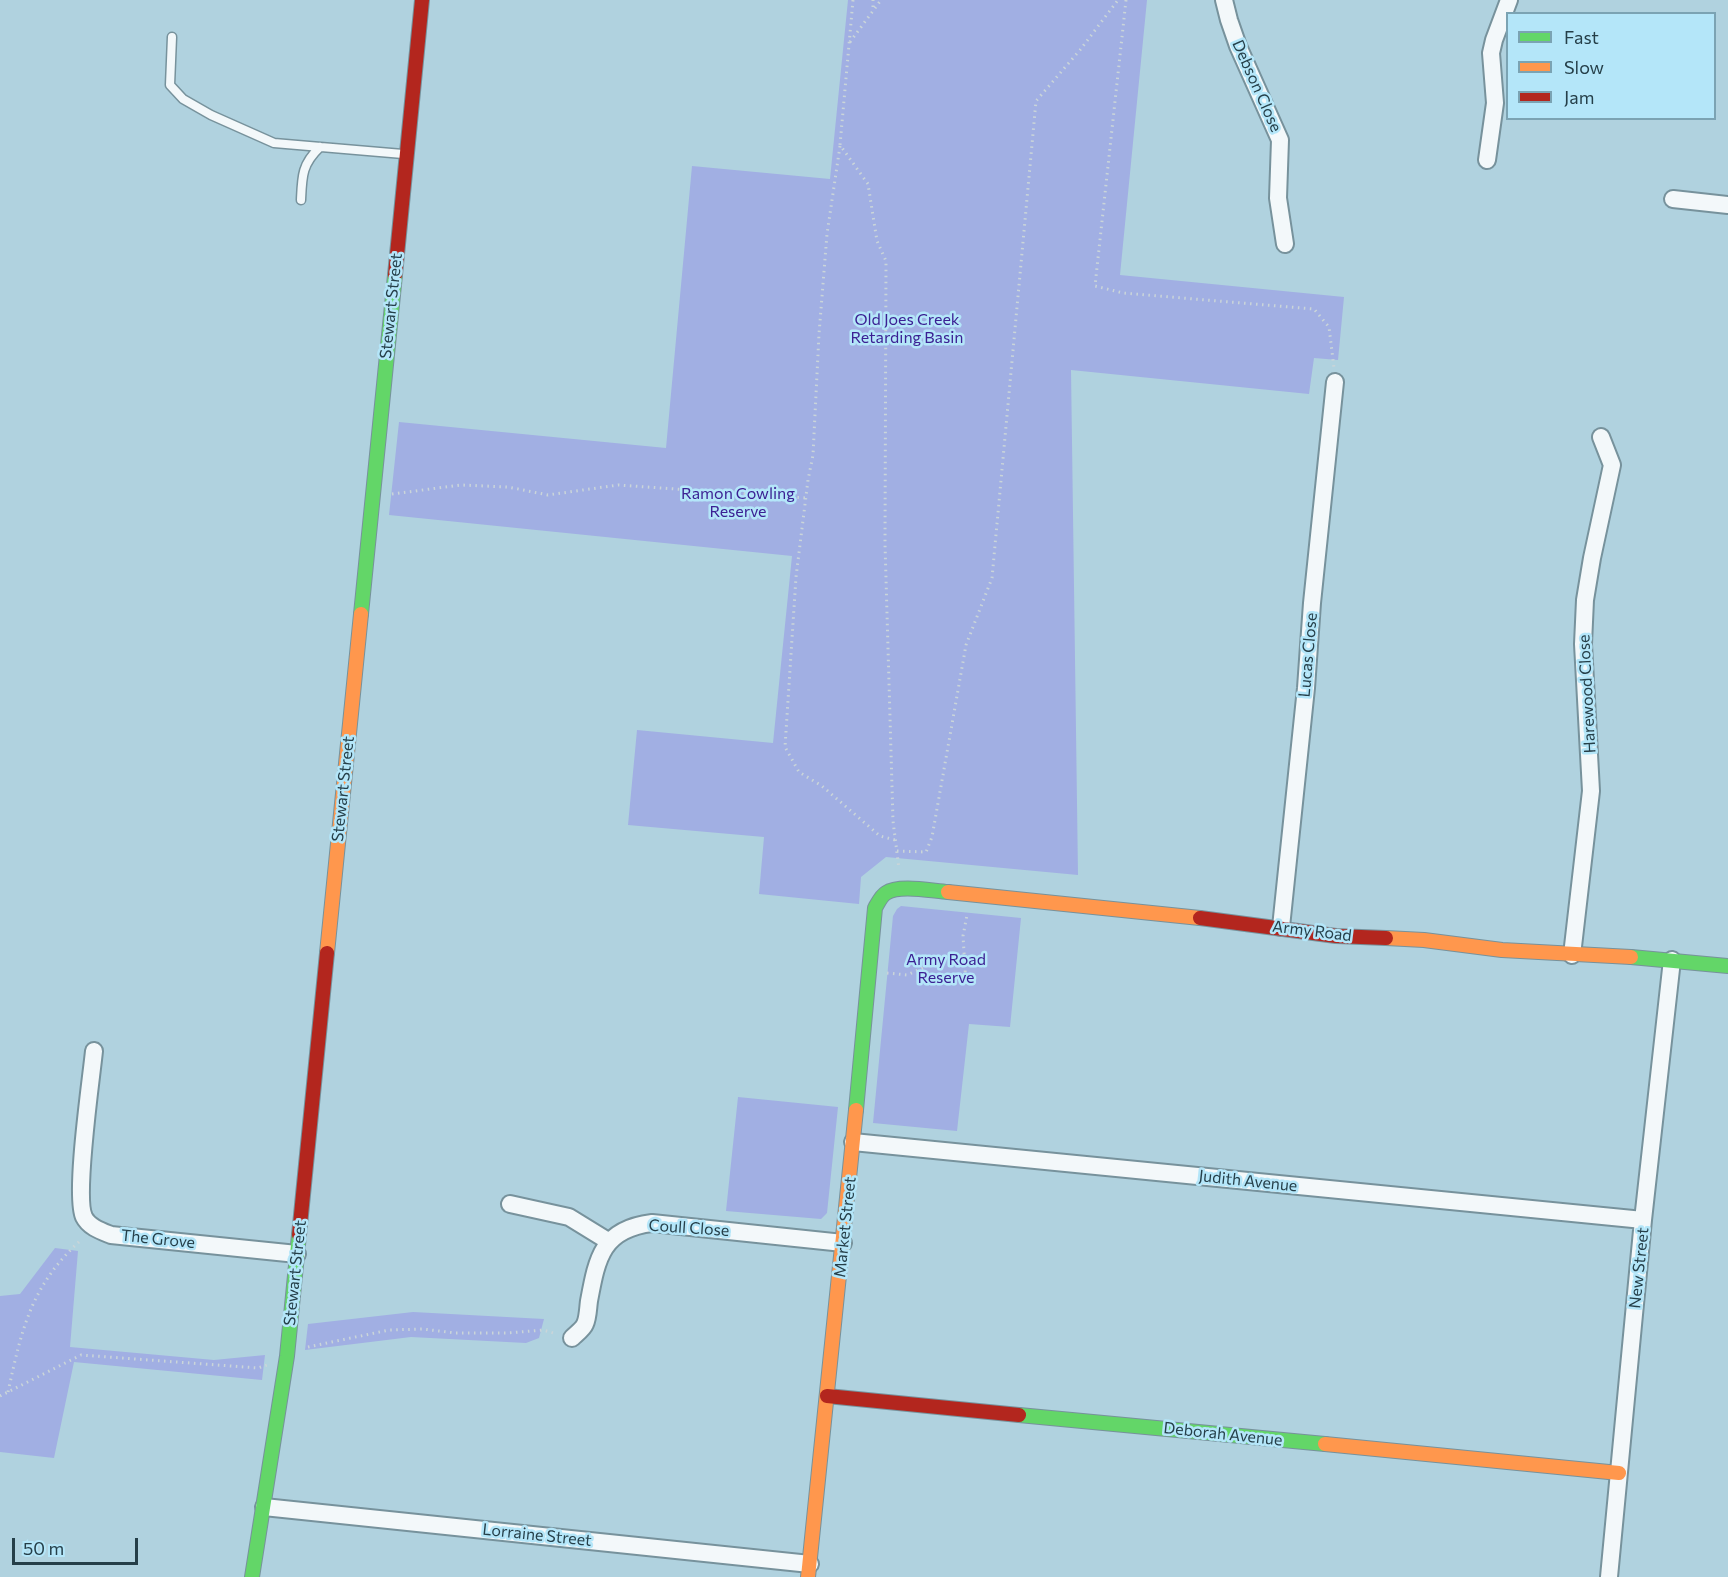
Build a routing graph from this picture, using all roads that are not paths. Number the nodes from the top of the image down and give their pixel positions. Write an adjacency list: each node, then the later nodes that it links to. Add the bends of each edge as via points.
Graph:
1 (422, 0): 6 (street, Stewart Street)
2 (1224, 0): 11 (street, Debson Close, via 1238,46 1280,140 1278,198)
3 (1506, 13): 7 (street, via 1491,53 1495,104)
4 (172, 37): 5 (lane, via 170,85 183,99 211,116 274,143)
5 (320, 147): 6 (lane); 9 (lane, via 308,158)
6 (407, 154): 25 (street, Stewart Street)
7 (1487, 160)
8 (1673, 199): 10 (street)
9 (301, 200)
10 (1728, 205)
11 (1285, 244)
12 (1335, 382): 15 (street, Lucas Close)
13 (1601, 437): 16 (street, Harewood Close, via 1612,465 1585,600 1583,644 1591,791)
14 (896, 888): 15 (street, Army Road); 20 (street, Market Street, via 882,895 875,908)
15 (1281, 927): 16 (street, Army Road, via 1336,936 1424,940)
16 (1572, 955): 17 (street, Army Road)
17 (1672, 960): 18 (street, Army Road); 22 (street, New Street)
18 (1728, 966)
19 (94, 1051): 25 (street, The Grove, via 80,1193 84,1217 94,1228 111,1235)
20 (853, 1142): 22 (street, Judith Avenue); 24 (street, Market Street)
21 (510, 1204): 23 (street, via 569,1217)
22 (1643, 1220): 28 (street, New Street)
23 (608, 1241): 24 (street, Coull Close, via 635,1225 652,1223); 26 (street, via 593,1276 585,1325)
24 (843, 1243): 27 (street, Market Street)
25 (297, 1254): 29 (street, Stewart Street, via 287,1356)
26 (572, 1338)
27 (827, 1396): 28 (street, Deborah Avenue); 30 (street, Market Street)
28 (1619, 1473): 32 (street, New Street)
29 (264, 1507): 30 (street, Lorraine Street); 31 (street, Stewart Street)
30 (809, 1570)
31 (252, 1577)
32 (1609, 1577)

